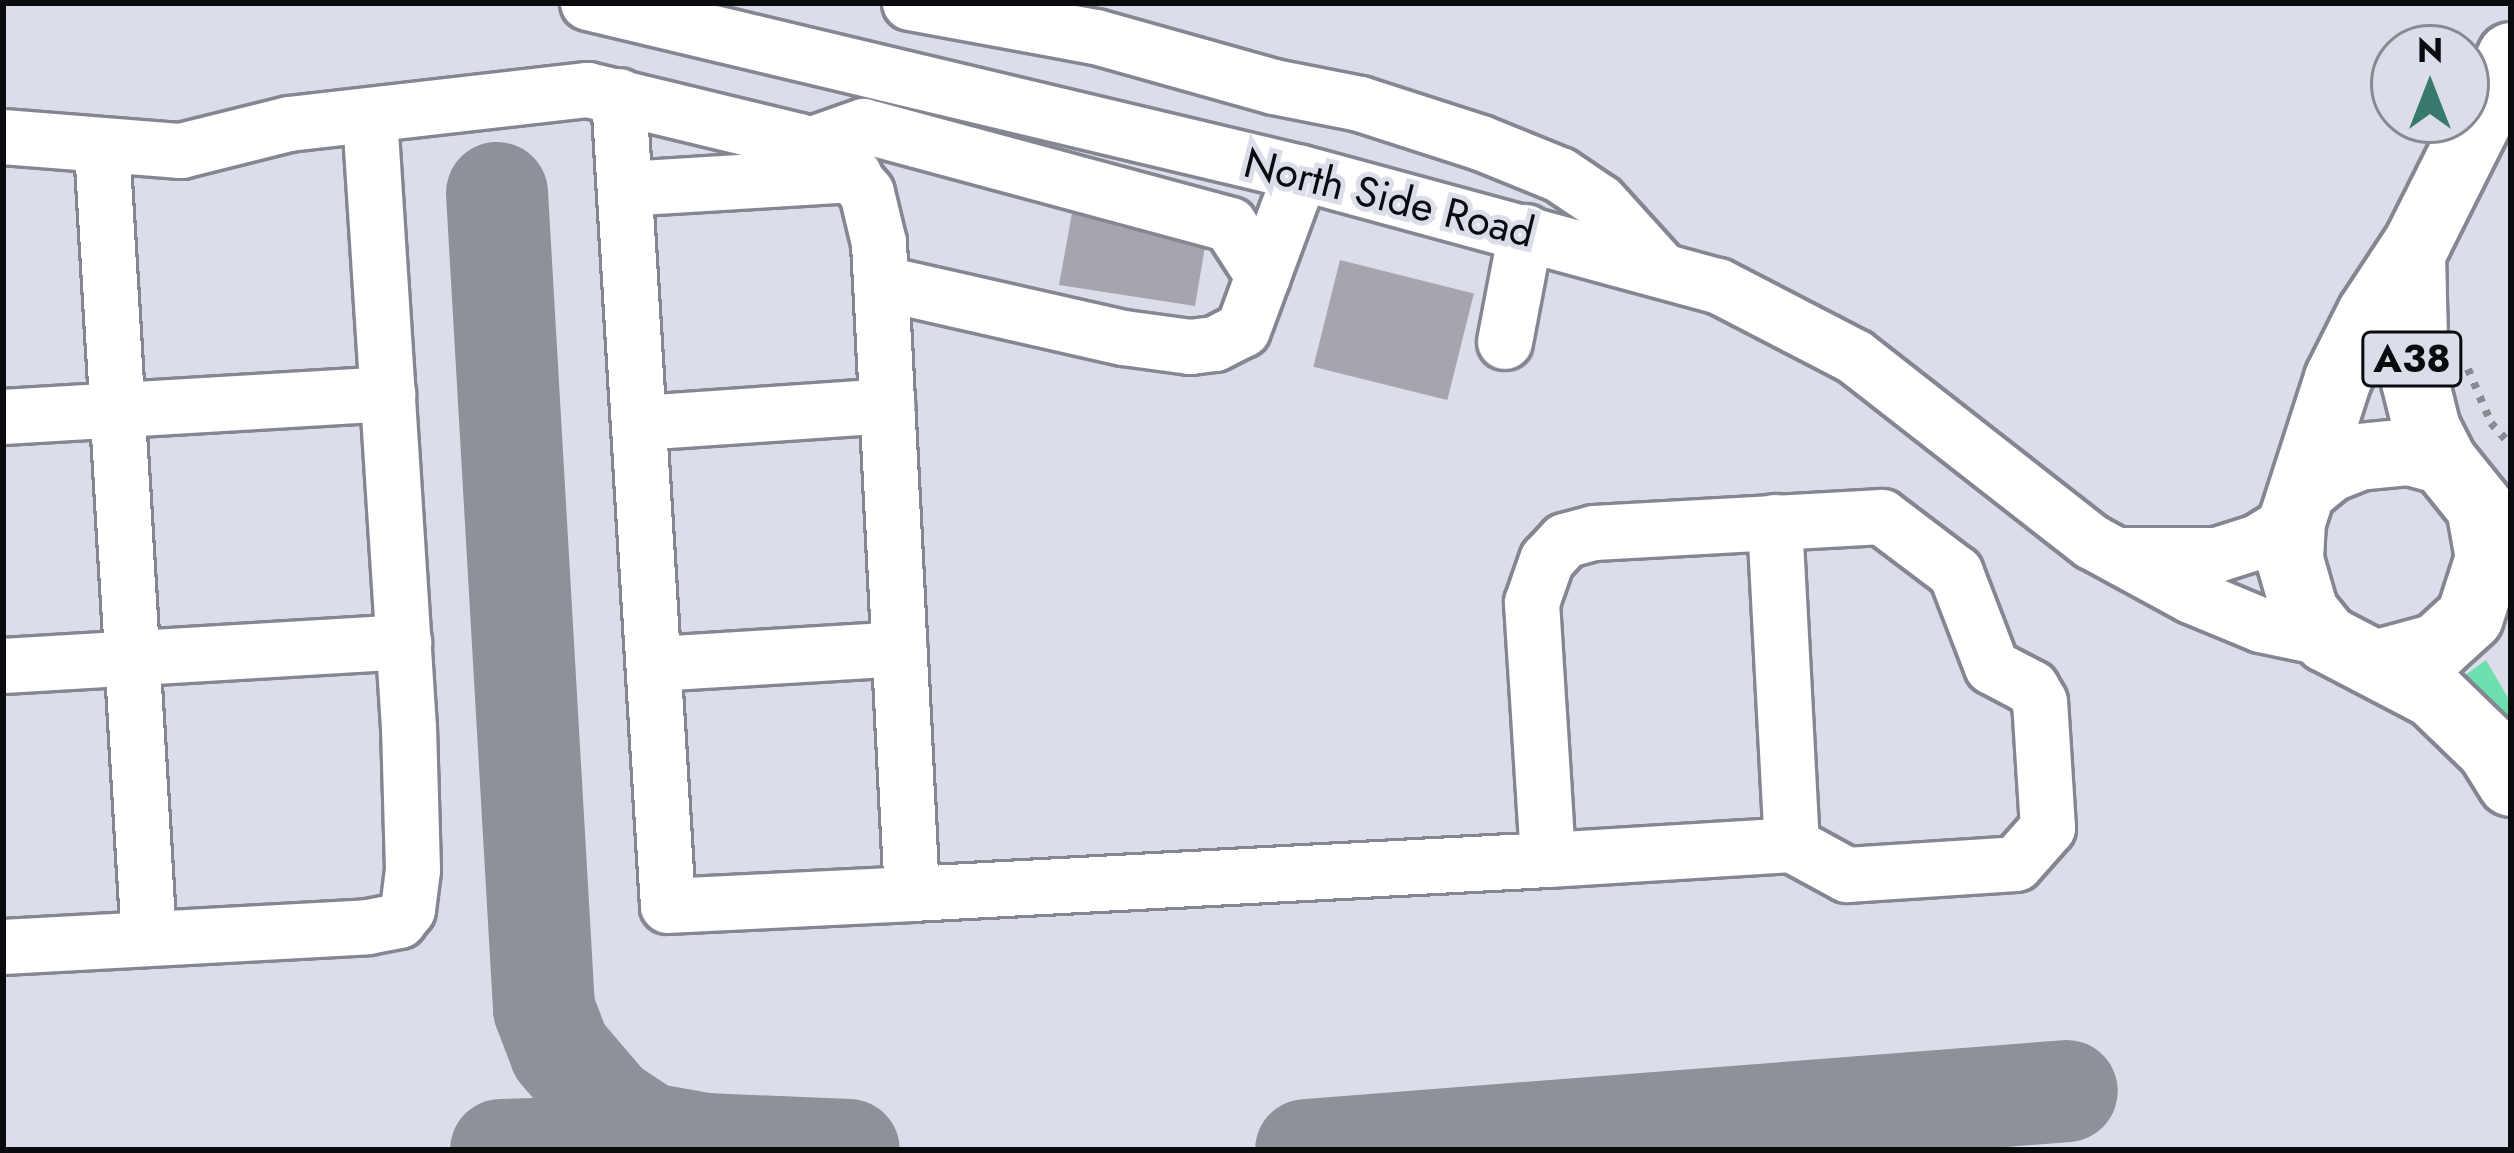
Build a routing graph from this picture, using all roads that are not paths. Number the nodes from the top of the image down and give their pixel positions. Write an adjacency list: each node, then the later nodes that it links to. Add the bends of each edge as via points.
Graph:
1 (588, 3): 12 (street, North Side Road)
2 (910, 3): 4 (street)
3 (1027, 3): 4 (street)
4 (1096, 37): 9 (street)
5 (2511, 56): 17 (highway, A38)
6 (619, 96): 7 (street, via 588,90); 10 (street); 14 (street)
7 (370, 116): 11 (street, via 289,124 181,151); 22 (street)
8 (3, 137): 11 (street)
9 (1481, 142): 15 (street, via 1494,171 1491,196); 18 (street, via 1560,175 1600,202)
10 (809, 145): 13 (street); 19 (street, via 864,126 1230,225)
11 (102, 148): 24 (street)
12 (1301, 173): 15 (street, North Side Road); 19 (street)
13 (855, 175): 14 (street); 20 (street, via 875,215)
14 (625, 189): 26 (street)
15 (1466, 218): 16 (street, North Side Road)
16 (1526, 232): 18 (street, North Side Road); 21 (street)
17 (2411, 253): 27 (highway, A38, via 2338,379); 28 (highway, A38, via 2415,381)
18 (1659, 267): 30 (street, North Side Road, via 1786,317 1855,357 2057,518)
19 (1263, 276): 20 (street, via 1243,330 1190,347)
20 (880, 283): 23 (street)
21 (1504, 342)
22 (388, 394): 24 (street); 32 (street)
23 (887, 406): 26 (street); 33 (street)
24 (118, 410): 25 (street); 35 (street)
25 (3, 417)
26 (640, 423): 36 (street)
27 (2298, 505): 28 (highway, via 2329,469 2410,452); 30 (street, via 2258,542 2217,555); 34 (highway, via 2290,560 2297,590 2306,612)
28 (2481, 506): 31 (highway, A38); 34 (highway, via 2482,593 2459,632 2411,659)
29 (1774, 523): 39 (street); 39 (street, via 1882,517 1957,573 1992,667 2032,688 2043,717 2048,828 2016,864 1847,875); 40 (street, via 1594,532 1565,541 1547,560 1532,603)
30 (2116, 555): 34 (street, North Side Road, via 2260,625)
31 (2511, 636)
32 (404, 642): 35 (street); 42 (street, via 413,870 412,897 399,921)
33 (899, 649): 36 (street); 41 (street)
34 (2353, 651): 38 (highway, via 2410,678 2467,723)
35 (132, 658): 37 (street); 42 (street)
36 (656, 664): 41 (street, via 668,906)
37 (3, 666)
38 (2511, 783)
39 (1792, 845): 40 (street)
40 (1548, 860): 41 (street)
41 (913, 894)
42 (149, 939): 43 (street)
43 (3, 947)

